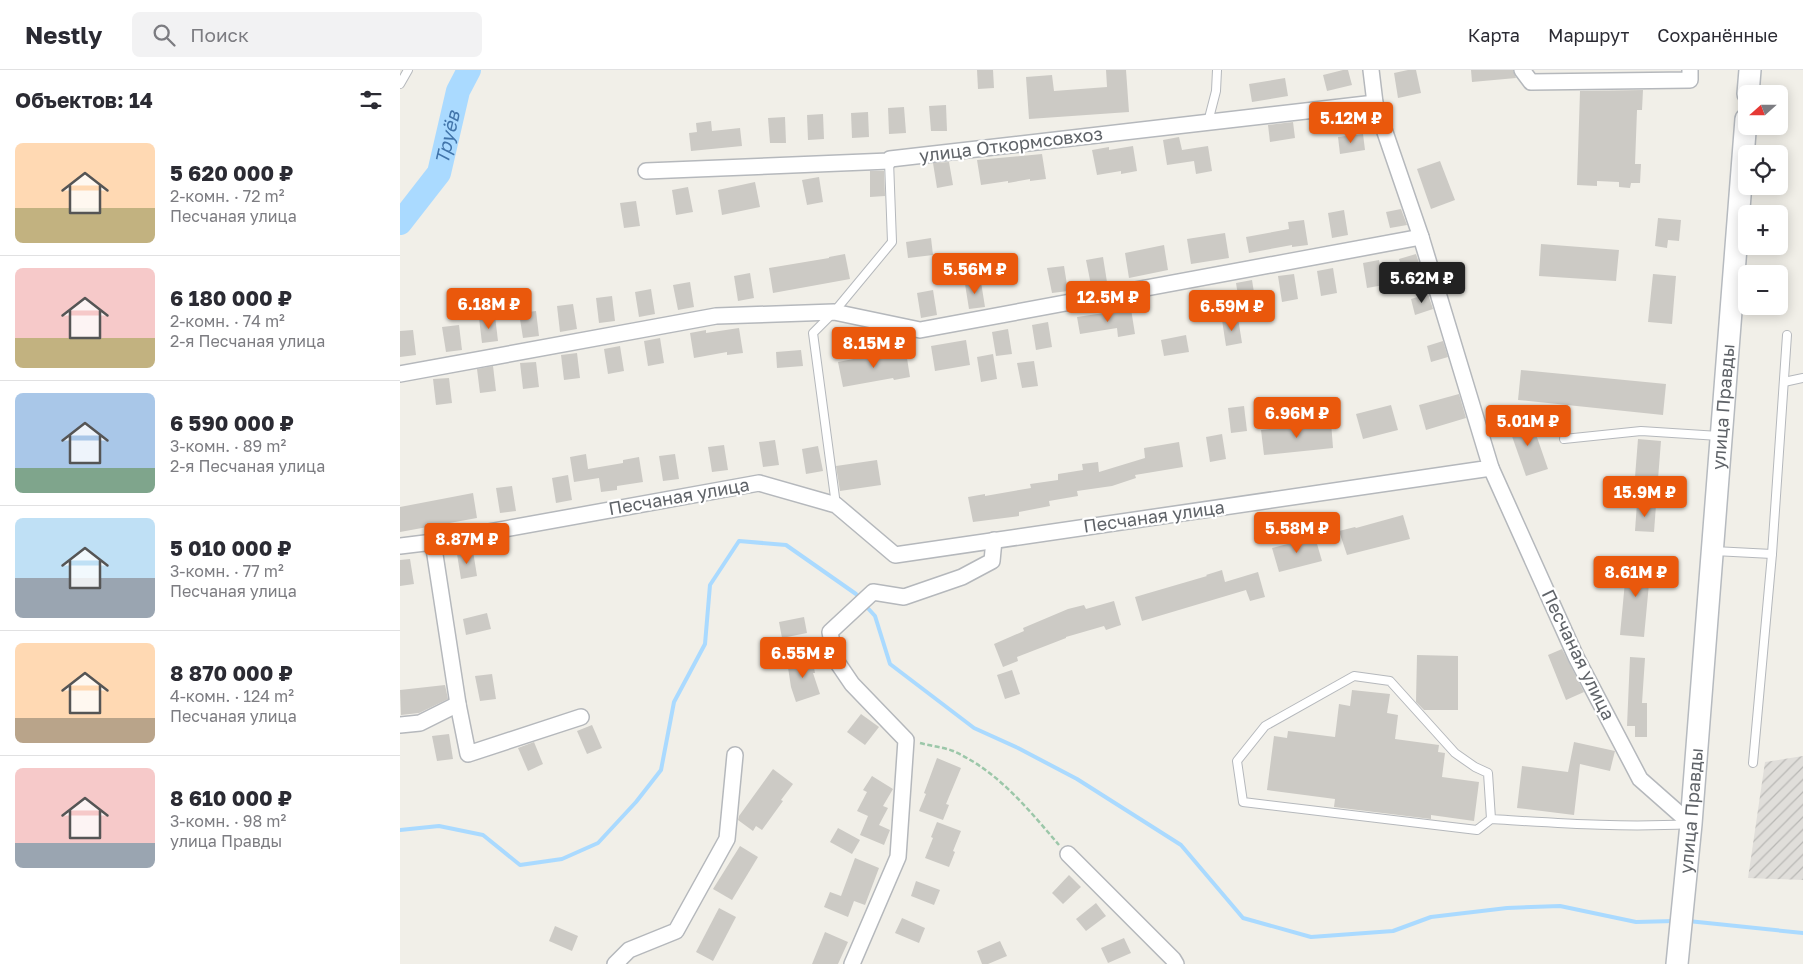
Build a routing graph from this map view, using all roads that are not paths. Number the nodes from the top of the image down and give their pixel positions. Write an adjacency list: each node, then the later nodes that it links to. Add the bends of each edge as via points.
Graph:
1 (408, 70): 7 (lane)
2 (1217, 70): 10 (lane, via 1216,91)
3 (1371, 70): 9 (street)
4 (1522, 70): 5 (street, via 1531,82 1690,80)
5 (1690, 70)
6 (1750, 70): 8 (street)
7 (400, 84)
8 (1749, 85)
9 (1375, 103): 10 (street, улица Откормсовхоз); 14 (street)
10 (1208, 122): 12 (street, улица Откормсовхоз)
11 (1745, 135): 20 (street, улица Правды)
12 (888, 160): 13 (street, улица Откормсовхоз); 15 (lane, via 892,242)
13 (646, 171)
14 (1421, 237): 15 (street, via 920,330); 22 (street, Песчаная улица)
15 (834, 312): 17 (street, via 716,316); 23 (lane, via 813,333)
16 (1788, 335): 19 (lane)
17 (400, 374)
18 (1803, 378): 19 (lane)
19 (1784, 382): 28 (lane)
20 (1721, 436): 21 (lane, via 1641,431); 27 (street, улица Правды)
21 (1564, 439)
22 (1491, 468): 24 (street, Песчаная улица); 35 (street, Песчаная улица, via 1576,657 1640,779)
23 (836, 505): 24 (street, Песчаная улица, via 895,555); 25 (street, Песчаная улица, via 759,483)
24 (994, 540): 39 (street, via 992,561 962,577 904,597 873,592 830,632 835,658 852,684 906,740 898,857)
25 (433, 542): 26 (street, Песчаная улица); 29 (street)
26 (400, 546)
27 (1712, 551): 28 (lane); 35 (street, улица Правды)
28 (1772, 554): 33 (lane)
29 (458, 704): 30 (street, via 468,754); 31 (street, via 420,722)
30 (581, 717)
31 (400, 725)
32 (735, 754): 38 (street, via 727,839 676,931 629,950)
33 (1753, 763)
34 (1491, 818): 34 (lane, via 1477,830 1243,802 1237,762 1265,726 1354,676 1390,681 1455,753 1488,773); 35 (lane, via 1655,826)
35 (1691, 824): 37 (street, улица Правды)
36 (1068, 854): 40 (street)
37 (1677, 963)
38 (615, 964)
39 (852, 964)
40 (1176, 964)

